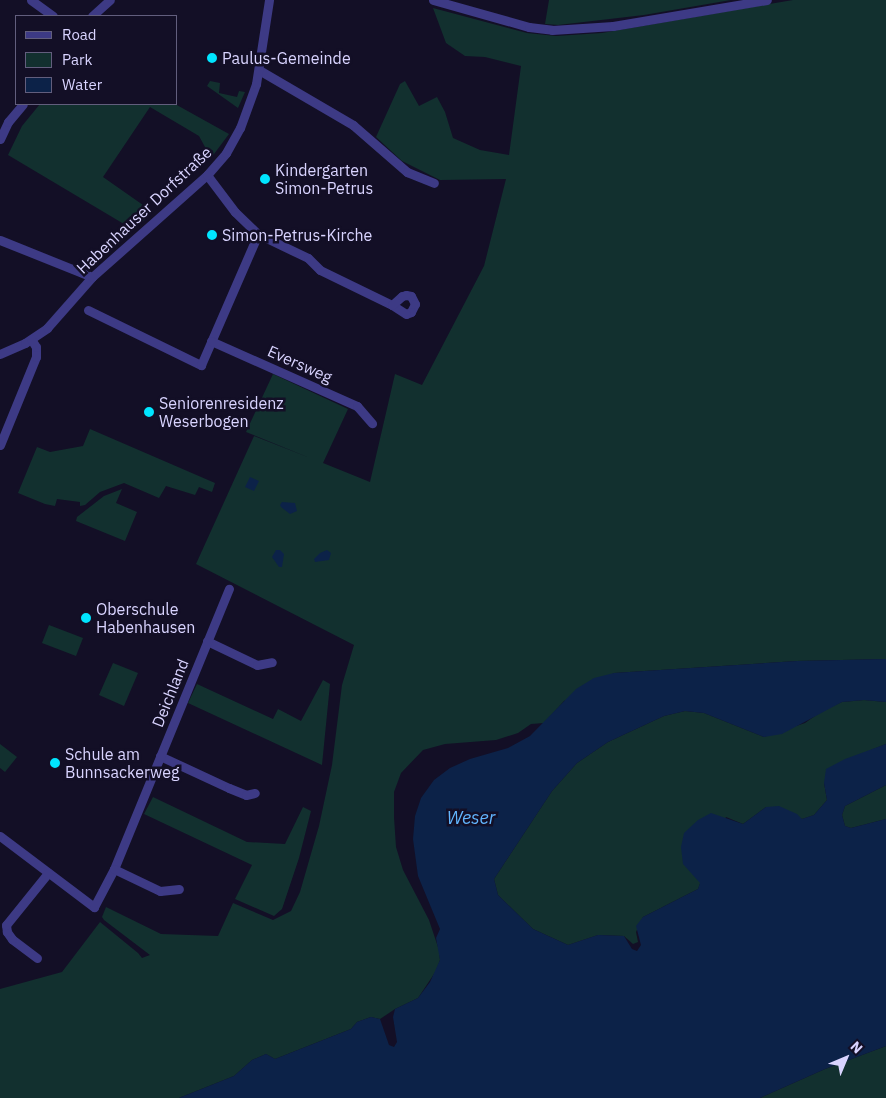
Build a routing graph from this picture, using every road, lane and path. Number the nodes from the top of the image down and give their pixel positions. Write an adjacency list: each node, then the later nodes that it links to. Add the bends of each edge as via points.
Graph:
1 (31, 0): 6 (street)
2 (110, 0): 7 (street)
3 (269, 0): 8 (street, Habenhauser Dorfstraße)
4 (433, 0): 5 (street, via 529,27 552,30 613,26)
5 (767, 0)
6 (52, 15)
7 (93, 15)
8 (259, 70): 12 (street, Habenhauser Dorfstraße, via 240,128 226,153); 13 (street, via 353,125 407,172)
9 (22, 105): 10 (street)
10 (4, 120): 11 (street)
11 (0, 139)
12 (207, 175): 14 (street, via 235,212); 16 (street, Habenhauser Dorfstraße)
13 (434, 183)
14 (258, 234): 17 (street, via 308,258 320,270); 20 (street)
15 (0, 240): 16 (street)
16 (92, 277): 19 (street, Habenhauser Dorfstraße, via 47,328)
17 (392, 304)
18 (88, 310): 20 (street, via 201,365)
19 (31, 339): 21 (street, Habenhauser Dorfstraße); 23 (street, via 36,347 36,357)
20 (211, 340): 22 (street, Eversweg, via 357,406)
21 (0, 354)
22 (372, 423)
23 (0, 445)
24 (229, 589): 25 (street, Deichland)
25 (207, 641): 26 (street, via 257,665); 27 (street, Deichland)
26 (272, 662)
27 (160, 756): 28 (street, via 229,788 246,794); 30 (street, Deichland)
28 (255, 793)
29 (0, 836): 31 (street, Deichland)
30 (114, 869): 31 (street, Deichland, via 94,907); 32 (street, via 160,891)
31 (48, 873): 33 (street, via 6,925 12,939)
32 (179, 889)
33 (37, 958)

